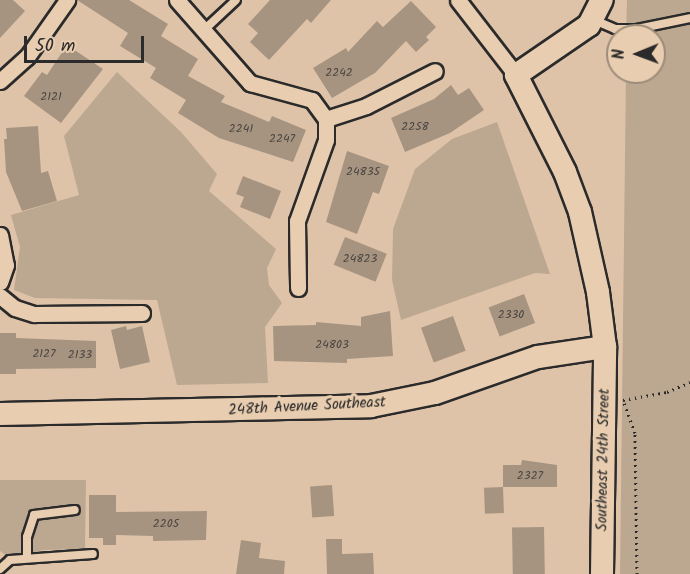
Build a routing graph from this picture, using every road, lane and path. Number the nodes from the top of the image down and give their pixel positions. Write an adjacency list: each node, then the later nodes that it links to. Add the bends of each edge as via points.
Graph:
1 (67, 0): 10 (street, via 27,57)
2 (177, 0): 7 (street)
3 (236, 0): 7 (lane)
4 (458, 0): 9 (street)
5 (597, 10): 6 (lane, via 615,29 637,30); 9 (street, via 574,37)
6 (690, 18)
7 (205, 29): 11 (street, via 250,83 312,100)
8 (435, 71): 11 (street, via 366,106)
9 (516, 75): 17 (street, Southeast 24th Street, via 544,125 580,212 598,292)
10 (0, 81)
11 (326, 119): 14 (street, via 326,140 297,221)
12 (0, 235): 13 (street, via 6,265)
13 (0, 282)
14 (298, 288)
15 (0, 296): 16 (street, via 15,308 34,314)
16 (141, 313)
17 (605, 347): 19 (street, 248th Avenue Southeast, via 538,357 420,398 371,406); 24 (street, Southeast 24th Street)
18 (690, 382): 25 (path, via 667,392 623,400 635,433)
19 (0, 414)
20 (75, 510): 22 (lane, via 34,515 27,537)
21 (93, 554): 22 (lane)
22 (27, 557): 23 (lane, via 10,560)
23 (0, 568)
24 (602, 574)
25 (637, 574)

